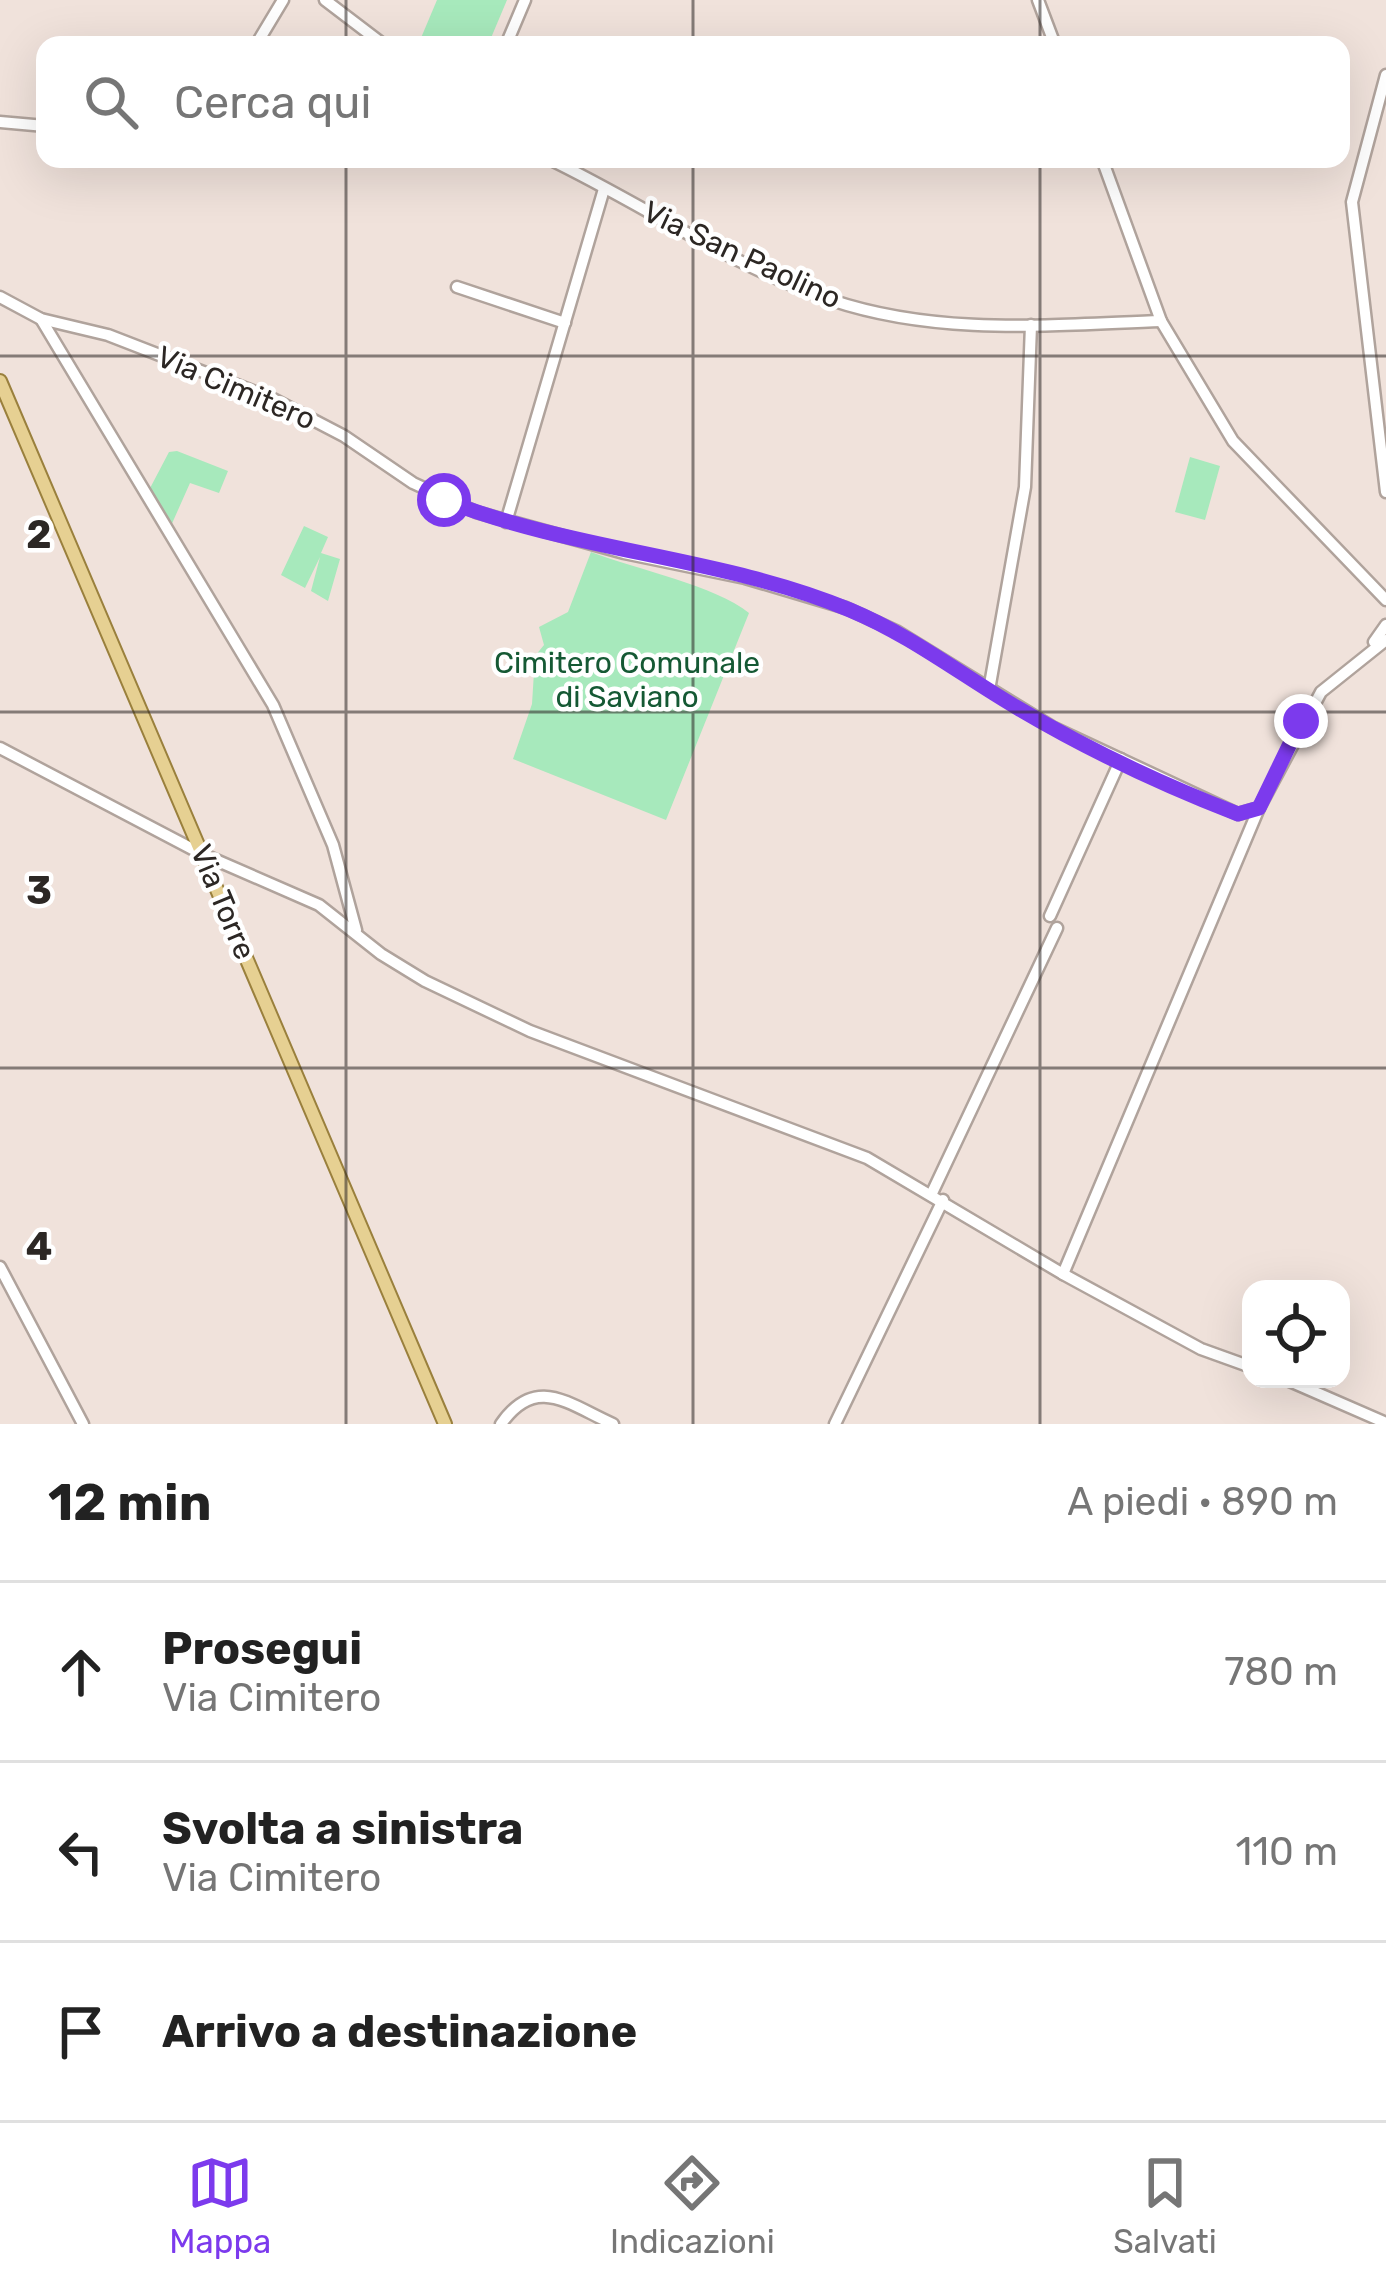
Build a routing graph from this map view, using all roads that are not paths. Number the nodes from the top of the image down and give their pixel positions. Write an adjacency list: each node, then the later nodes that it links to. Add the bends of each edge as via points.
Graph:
1 (279, 0): 5 (street)
2 (325, 0): 6 (street)
3 (525, 0): 7 (street)
4 (1038, 0): 8 (street)
5 (257, 36)
6 (372, 36)
7 (510, 36)
8 (1052, 36)
9 (1386, 74): 22 (street, via 1352,202)
10 (0, 122): 11 (street)
11 (36, 125)
12 (566, 168): 14 (street, Via San Paolino)
13 (1106, 168): 18 (street)
14 (604, 189): 19 (street); 20 (street, Via San Paolino, via 828,299 957,326)
15 (457, 287): 19 (street)
16 (0, 305): 17 (street, Via Cimitero)
17 (41, 319): 23 (street, Via Cimitero, via 108,335 273,399 429,492); 34 (street, via 273,705 333,845)
18 (1161, 321): 20 (street, Via San Paolino); 24 (street, via 1233,441)
19 (565, 323): 23 (street)
20 (1031, 325): 29 (street, via 1025,487)
21 (0, 381): 33 (main road, Via Torre)
22 (1386, 492)
23 (506, 522): 29 (street, Via Cimitero, via 846,608)
24 (1386, 600)
25 (1386, 625): 27 (street)
26 (1386, 640): 27 (street)
27 (1368, 650): 28 (street); 32 (street, via 1308,709)
28 (1386, 651)
29 (989, 690): 31 (street, Via Cimitero)
30 (0, 748): 33 (street)
31 (1120, 759): 32 (street, Via Cimitero, via 1238,814); 35 (street)
32 (1259, 808): 37 (street)
33 (202, 854): 34 (street, via 319,905); 41 (main road, Via Torre)
34 (356, 930): 35 (street, via 381,955 530,1030 805,1131)
35 (937, 1197): 37 (street); 44 (street)
36 (0, 1267): 40 (street)
37 (1063, 1274): 38 (street)
38 (1242, 1364)
39 (1305, 1388): 45 (street)
40 (83, 1424)
41 (445, 1424)
42 (501, 1424): 43 (street, via 521,1400 543,1395)
43 (613, 1424)
44 (836, 1424)
45 (1386, 1424)

